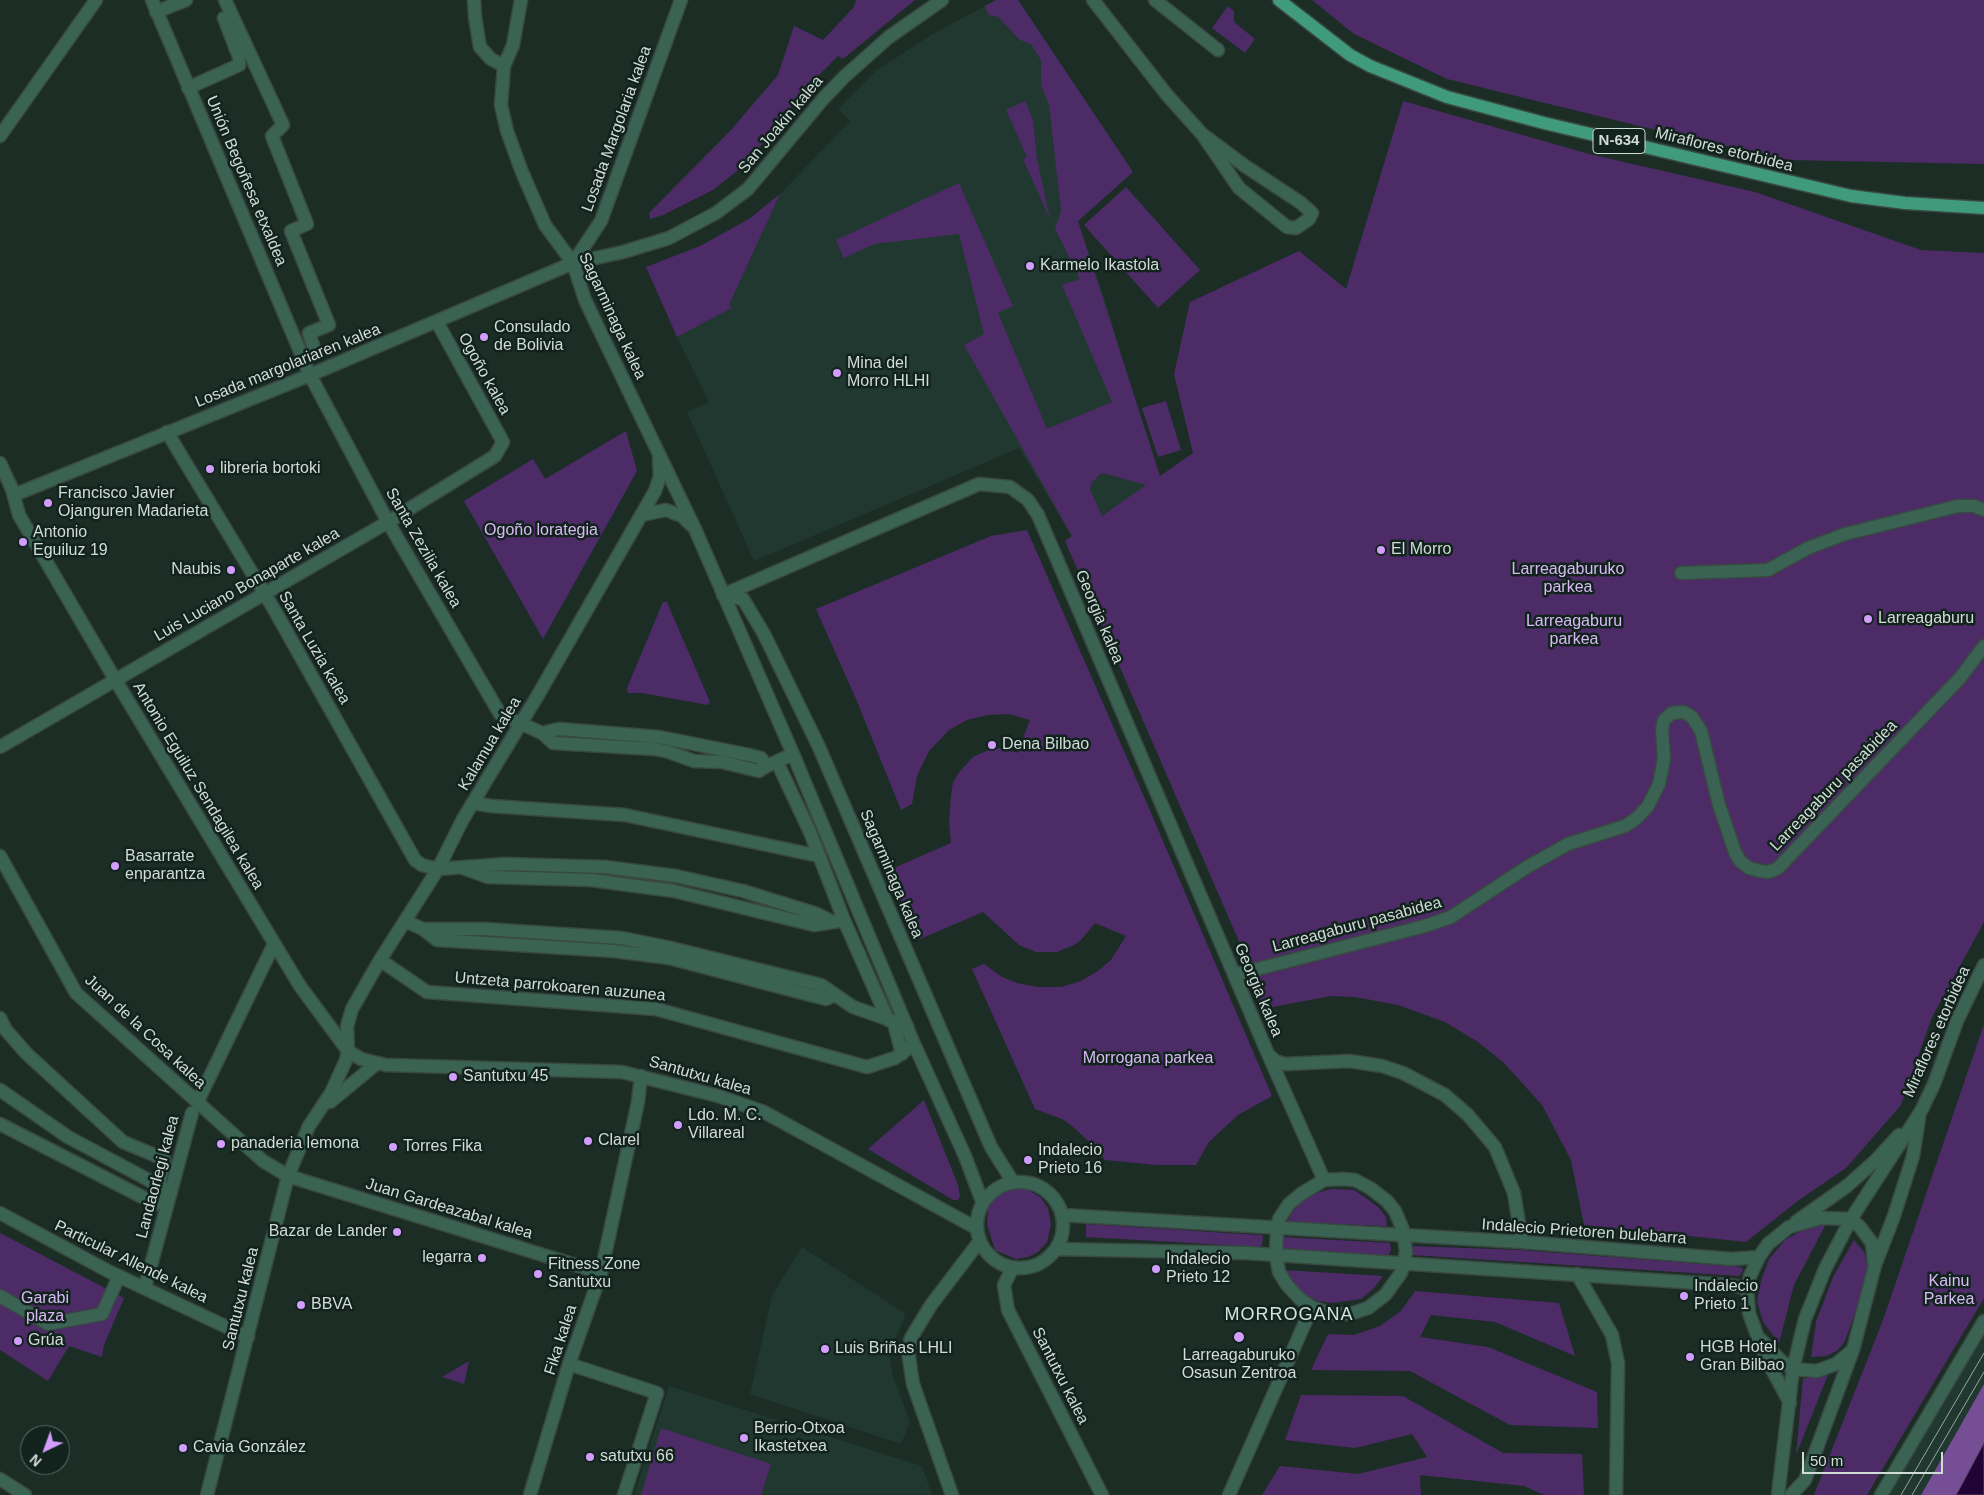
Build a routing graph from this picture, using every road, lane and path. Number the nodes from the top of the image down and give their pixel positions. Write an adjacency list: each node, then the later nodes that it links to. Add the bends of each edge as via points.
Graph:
1 (96, 0): 17 (street)
2 (186, 0): 12 (street)
3 (218, 0): 15 (street, via 239,65)
4 (225, 0): 21 (street, via 283,125 272,136 307,224 291,231 329,325 309,333)
5 (474, 0): 14 (street, via 480,47 491,59)
6 (521, 0): 14 (street, Sagarminaga kalea, via 513,45)
7 (681, 0): 19 (street, Losada Margolaria kalea, via 601,221)
8 (942, 0): 19 (street, San Joakin kalea, via 889,37 848,74 748,188 716,213 669,238)
9 (1093, 0): 16 (street, via 1167,95)
10 (1155, 0): 13 (street)
11 (1280, 0): 18 (main road, Miraflores etorbidea / N-634, via 1350,55 1400,79 1447,96 1544,123 1851,196)
12 (154, 6): 15 (street, Unión Begoñesa etxaldea)
13 (1218, 50)
14 (504, 66): 19 (street, Sagarminaga kalea, via 501,104 507,131 545,225)
15 (188, 88): 22 (street, Unión Begoñesa etxaldea)
16 (1202, 134): 16 (street, via 1239,188 1273,217 1287,227 1296,228 1309,219 1312,213 1301,203)
17 (0, 136)
18 (1984, 208)
19 (573, 263): 20 (street, Losada margolariaren kalea); 25 (street, Sagarminaga kalea, via 585,300)
20 (437, 322): 22 (street, Losada margolariaren kalea); 24 (street, Ogoño kalea)
21 (313, 345)
22 (310, 375): 23 (street, Losada margolariaren kalea); 30 (street, Santa Zezilia kalea)
23 (168, 432): 27 (street, Losada margolariaren kalea); 33 (street, Santa Luzia kalea)
24 (502, 442): 30 (street, Luis Luciano Bonaparte kalea, via 495,456)
25 (659, 453): 29 (street, Kalamua kalea, via 660,476 656,491); 31 (street, Sagarminaga kalea)
26 (0, 463): 27 (street, Antonio Eguiluz Sendagilea kalea)
27 (14, 495): 36 (street, Antonio Eguiluz Sendagilea kalea, via 19,515)
28 (1984, 510): 32 (street, via 1958,506 1845,534 1808,548 1768,570)
29 (641, 515): 31 (street, via 666,510 682,516); 37 (street, Kalamua kalea)
30 (388, 522): 33 (street, Luis Luciano Bonaparte kalea); 37 (street, Santa Zezilia kalea, via 500,714)
31 (695, 528): 34 (street, Sagarminaga kalea)
32 (1681, 573)
33 (264, 593): 36 (street, Luis Luciano Bonaparte kalea); 44 (street, Santa Luzia kalea, via 415,860)
34 (723, 595): 39 (street, Sagarminaga kalea); 50 (street, Georgia kalea, via 979,484 1010,487 1028,500 1042,524); 69 (street, Sagarminaga kalea, via 744,599 764,634 819,747 991,1147)
35 (1984, 646): 50 (street, Larreagaburu pasabidea, via 1965,673 1778,868 1769,872 1749,868 1740,861 1719,805 1702,731 1684,712 1672,713 1664,720 1662,730 1664,758 1659,784 1648,806 1625,826 1568,844 1451,917)
36 (116, 681): 38 (street, Luis Luciano Bonaparte kalea); 47 (street, Antonio Eguiluz Sendagilea kalea)
37 (521, 724): 40 (street, via 542,733 558,729 659,737 749,755); 41 (street, Kalamua kalea)
38 (0, 747)
39 (793, 754): 40 (street); 53 (street, Sagarminaga kalea)
40 (772, 764): 43 (street)
41 (474, 803): 43 (street, via 625,814); 44 (street, Kalamua kalea)
42 (0, 856): 63 (street, Juan de la Cosa kalea, via 76,993)
43 (819, 856): 46 (street)
44 (438, 869): 45 (street, Kalamua kalea); 46 (street, via 505,864 605,867 676,876 743,891)
45 (405, 921): 48 (street, Kalamua kalea); 52 (street, via 423,929 484,929 622,938 821,985 853,1007)
46 (838, 921): 52 (street)
47 (274, 944): 55 (street, Antonio Eguiluz Sendagilea kalea, via 300,986); 63 (street, Landaorlegi kalea)
48 (380, 960): 55 (street, Kalamua kalea, via 352,1009 347,1026); 56 (street, Untzeta parrokoaren auzunea, via 427,992 656,1009 867,1067)
49 (1984, 966): 64 (street, Miraflores etorbidea, via 1957,1021)
50 (1234, 975): 57 (street, Georgia kalea)
51 (0, 1018): 70 (street, via 26,1053 123,1142 164,1159)
52 (891, 1021): 53 (street); 56 (street)
53 (907, 1026): 54 (street, Sagarminaga kalea)
54 (914, 1044): 56 (street, Untzeta parrokoaren auzunea); 71 (street, Sagarminaga kalea)
55 (348, 1051): 59 (street, Antonio Eguiluz Sendagilea kalea); 65 (street, Santutxu kalea, via 340,1076)
56 (902, 1054)
57 (1268, 1054): 58 (street, Georgia kalea, via 1281,1063); 62 (street, Georgia kalea)
58 (1294, 1064): 62 (street, via 1286,1076); 80 (street, via 1349,1060 1382,1066 1403,1072 1446,1095 1495,1147 1514,1193)
59 (381, 1065): 60 (street, Santutxu kalea, via 561,1069); 65 (street, Santutxu kalea)
60 (641, 1076): 76 (street, Santutxu kalea, via 764,1112); 87 (street, Fika kalea)
61 (0, 1090): 70 (street, via 68,1137)
62 (1284, 1090): 68 (street, Georgia kalea)
63 (195, 1108): 67 (street, Juan de la Cosa kalea, via 263,1161); 70 (street, Landaorlegi kalea)
64 (1921, 1110): 74 (street, Miraflores etorbidea); 75 (street, Miraflores etorbidea, via 1875,1161 1847,1186); 85 (street, Miraflores etorbidea, via 1913,1156)
65 (317, 1115): 67 (street, Santutxu kalea, via 309,1126)
66 (0, 1124): 70 (street, via 156,1204)
67 (288, 1176): 87 (street, Juan Gardeazabal kalea); 96 (street, Santutxu kalea)
68 (1324, 1180): 77 (street, via 1289,1204); 78 (street, via 1355,1180 1370,1188 1387,1201)
69 (1013, 1182): 71 (street, via 998,1187); 73 (street, via 1032,1183 1049,1192)
70 (166, 1189): 90 (street, Landaorlegi kalea)
71 (982, 1201): 76 (street)
72 (0, 1213): 89 (street, Particular Allende kalea)
73 (1062, 1215): 77 (street, Indalecio Prietoren bulebarra); 81 (street, via 1063,1232)
74 (1850, 1219): 75 (street, Miraflores etorbidea, via 1821,1218); 85 (street, Miraflores etorbidea, via 1872,1243); 99 (street, Miraflores etorbidea, via 1825,1269 1806,1319)
75 (1789, 1227): 83 (street, Miraflores etorbidea, via 1768,1244)
76 (976, 1228): 79 (street)
77 (1277, 1228): 78 (street, Indalecio Prietoren bulebarra); 82 (street)
78 (1406, 1237): 80 (street, Indalecio Prietoren bulebarra); 84 (street)
79 (979, 1242): 86 (street, via 998,1262); 106 (street, via 931,1306 911,1338 908,1351 913,1384)
80 (1522, 1242): 83 (street, Indalecio Prietoren bulebarra, via 1743,1260)
81 (1056, 1249): 82 (street); 86 (street, via 1037,1265)
82 (1276, 1256): 84 (street); 93 (street, via 1279,1272 1287,1285)
83 (1759, 1257): 91 (street, Miraflores etorbidea)
84 (1402, 1265): 88 (street); 93 (street, via 1400,1276 1385,1295 1368,1308 1350,1314 1332,1314)
85 (1875, 1265): 97 (street, Miraflores etorbidea)
86 (1012, 1269): 107 (street, Santutxu kalea, via 1004,1285 1008,1310)
87 (601, 1273): 98 (street, Fika kalea)
88 (1578, 1274): 91 (street); 109 (street, via 1612,1335 1618,1363)
89 (119, 1276): 92 (street, via 102,1314 48,1324); 96 (street, Particular Allende kalea)
90 (147, 1280)
91 (1747, 1288): 95 (street, Miraflores etorbidea, via 1749,1313)
92 (0, 1296)
93 (1312, 1307): 108 (street)
94 (1984, 1322): 112 (street)
95 (1755, 1332): 99 (street, Miraflores etorbidea, via 1780,1361); 100 (street, Miraflores etorbidea)
96 (248, 1337): 103 (street, Santutxu kalea)
97 (1853, 1350): 99 (street, via 1836,1364 1818,1371); 111 (street, Miraflores etorbidea, via 1805,1480)
98 (569, 1364): 104 (street, Fika kalea); 105 (street, via 657,1393)
99 (1793, 1369): 100 (street, Miraflores etorbidea)
100 (1790, 1403): 110 (street, Miraflores etorbidea)
101 (0, 1480): 102 (street)
102 (25, 1495)
103 (207, 1495)
104 (530, 1495)
105 (624, 1495)
106 (952, 1495)
107 (1102, 1495)
108 (1229, 1495)
109 (1616, 1495)
110 (1778, 1495)
111 (1791, 1495)
112 (1881, 1495)

